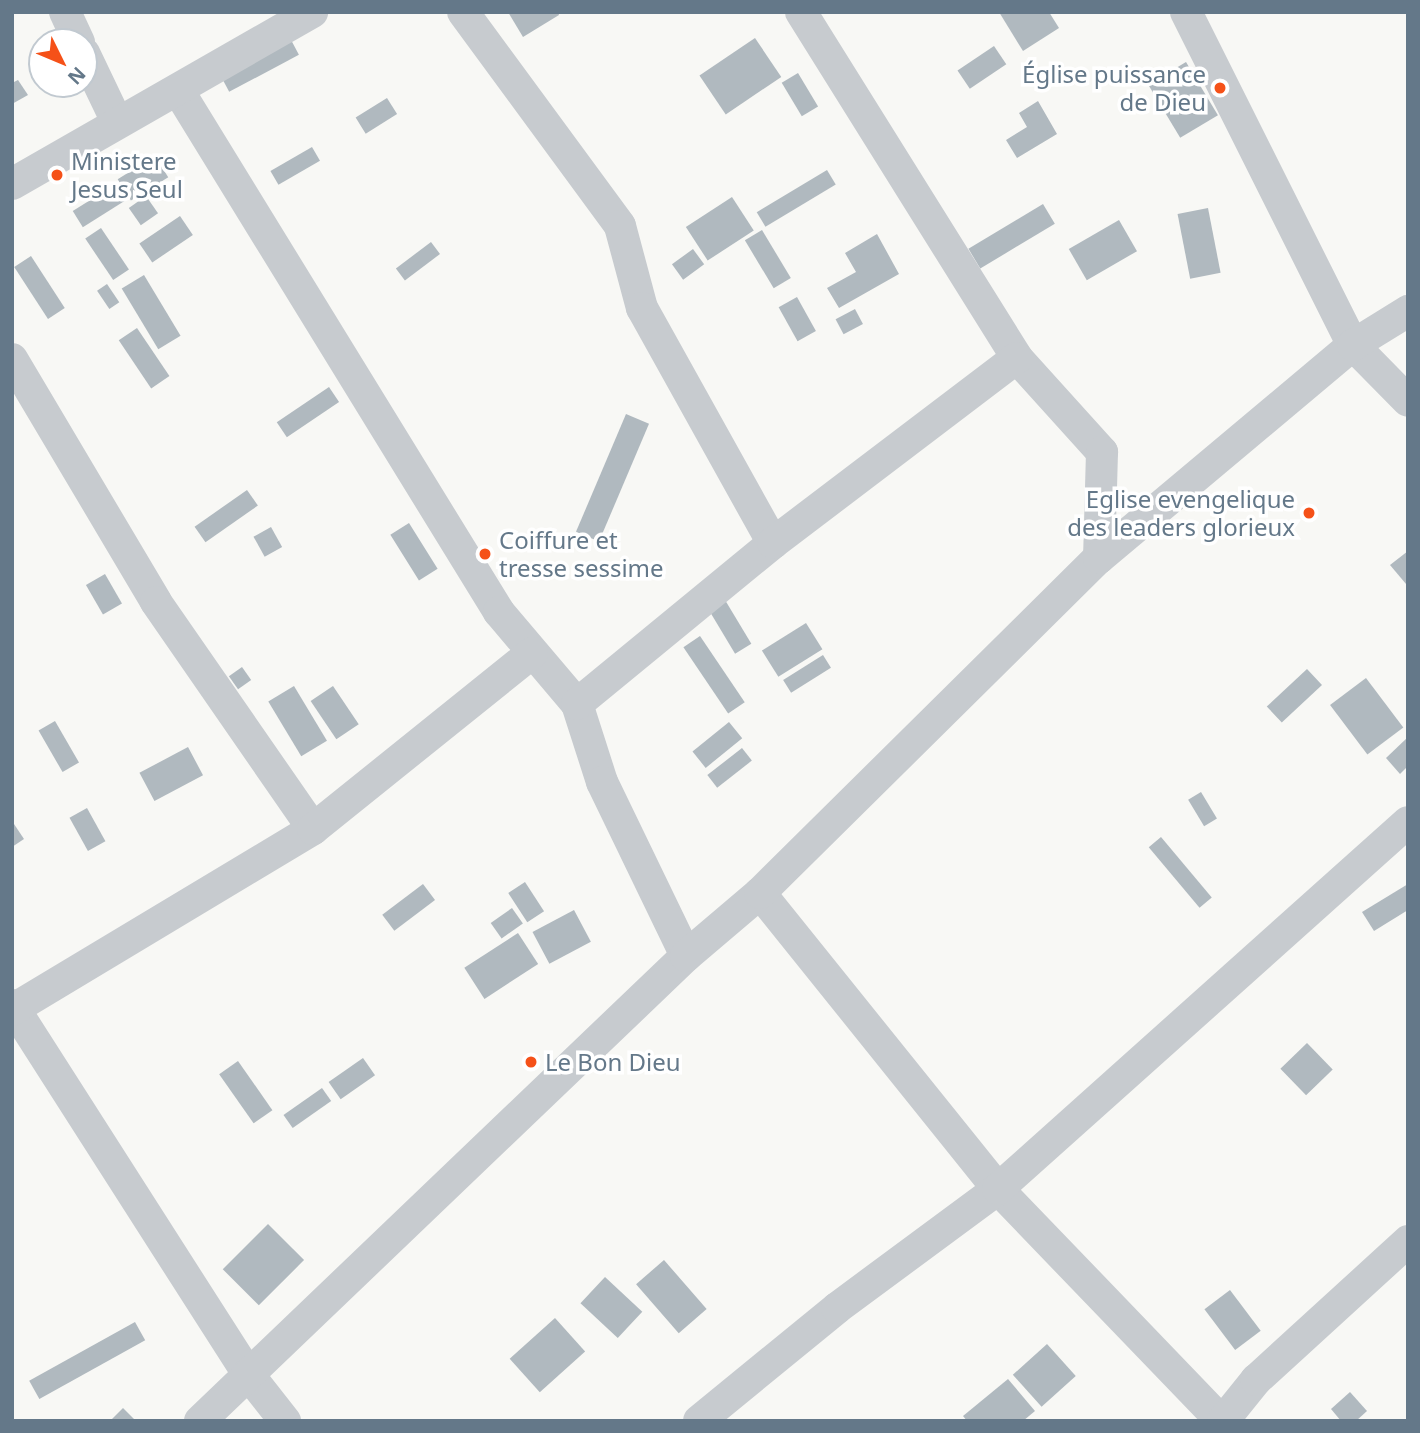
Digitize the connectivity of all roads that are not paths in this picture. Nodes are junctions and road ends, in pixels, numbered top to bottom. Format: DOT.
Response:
graph roads {
  1 [pos="65,12"];
  2 [pos="312,12"];
  3 [pos="463,12"];
  4 [pos="802,12"];
  5 [pos="1186,12"];
  6 [pos="72,28"];
  7 [pos="98,82"];
  8 [pos="178,90"];
  9 [pos="117,122"];
  10 [pos="12,184"];
  11 [pos="1408,311"];
  12 [pos="1353,345"];
  13 [pos="1017,358"];
  14 [pos="12,359"];
  15 [pos="1408,401"];
  16 [pos="773,543"];
  17 [pos="1098,558"];
  18 [pos="532,653"];
  19 [pos="578,704"];
  20 [pos="1408,822"];
  21 [pos="313,829"];
  22 [pos="760,893"];
  23 [pos="686,956"];
  24 [pos="13,1008"];
  25 [pos="998,1189"];
  26 [pos="1408,1241"];
  27 [pos="248,1374"];
  28 [pos="200,1421"];
  29 [pos="285,1421"];
  30 [pos="699,1421"];
  31 [pos="1222,1421"];
  1 -- 6 [label="street"];
  2 -- 8 [label="street"];
  3 -- 16 [label="street"];
  4 -- 13 [label="street"];
  5 -- 12 [label="street"];
  7 -- 9 [label="street"];
  8 -- 9 [label="street"];
  8 -- 18 [label="street"];
  9 -- 10 [label="street"];
  11 -- 12 [label="street"];
  12 -- 15 [label="street"];
  12 -- 17 [label="street"];
  13 -- 16 [label="street"];
  13 -- 17 [label="street"];
  14 -- 21 [label="street"];
  16 -- 19 [label="street"];
  17 -- 22 [label="street"];
  18 -- 19 [label="street"];
  18 -- 21 [label="street"];
  19 -- 23 [label="street"];
  20 -- 25 [label="street"];
  21 -- 24 [label="street"];
  22 -- 23 [label="street"];
  22 -- 25 [label="street"];
  23 -- 27 [label="street"];
  24 -- 27 [label="street"];
  25 -- 30 [label="street"];
  25 -- 31 [label="street"];
  26 -- 31 [label="street"];
  27 -- 28 [label="street"];
  27 -- 29 [label="street"];
}
